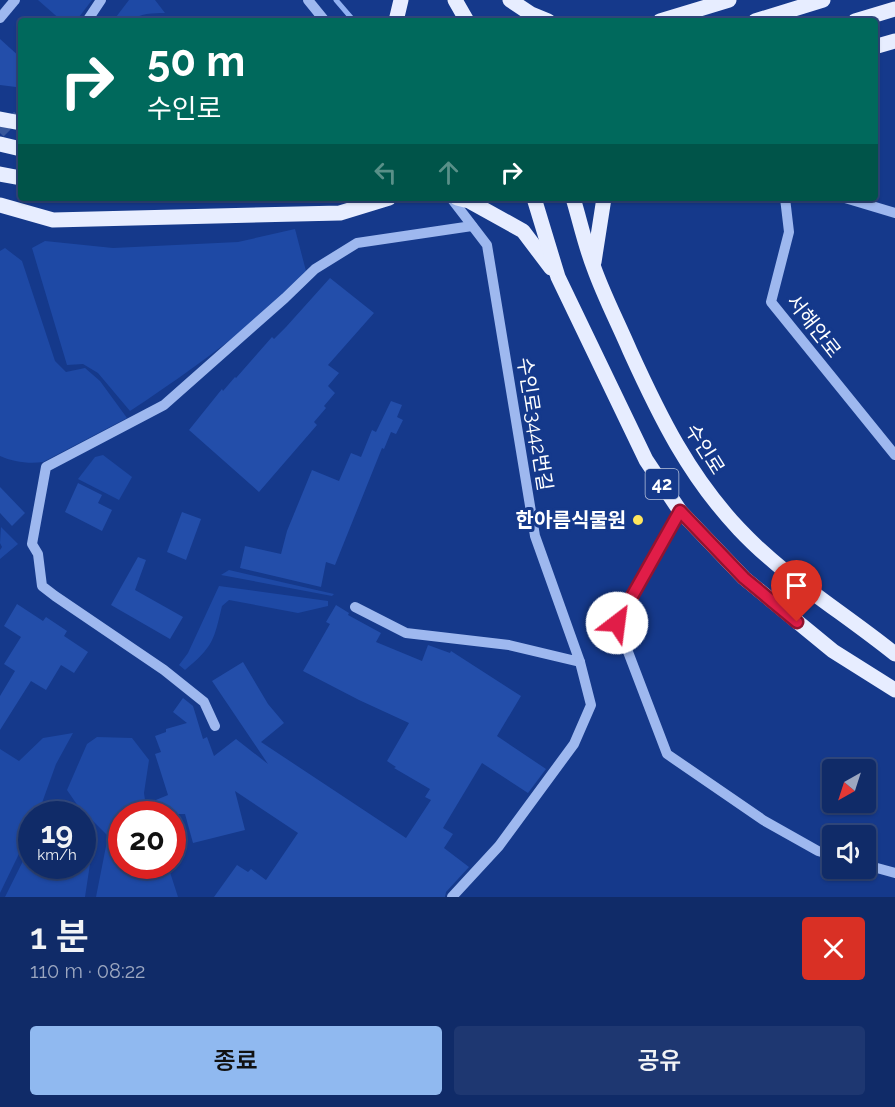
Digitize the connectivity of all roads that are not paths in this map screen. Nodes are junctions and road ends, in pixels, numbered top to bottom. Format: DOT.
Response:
graph roads {
  1 [pos="15,0"];
  2 [pos="101,0"];
  3 [pos="308,0"];
  4 [pos="400,0"];
  5 [pos="455,0"];
  6 [pos="510,0"];
  7 [pos="729,0"];
  8 [pos="823,0"];
  9 [pos="895,9"];
  10 [pos="0,18"];
  11 [pos="89,18"];
  12 [pos="323,18"];
  13 [pos="397,18"];
  14 [pos="465,18"];
  15 [pos="541,18"];
  16 [pos="670,18"];
  17 [pos="765,18"];
  18 [pos="865,18"];
  19 [pos="895,40"];
  20 [pos="878,46"];
  21 [pos="0,118"];
  22 [pos="18,122"];
  23 [pos="0,144"];
  24 [pos="18,148"];
  25 [pos="0,174"];
  26 [pos="18,177"];
  27 [pos="379,201"];
  28 [pos="453,201"];
  29 [pos="469,201"];
  30 [pos="535,201"];
  31 [pos="574,201"];
  32 [pos="604,201"];
  33 [pos="785,201"];
  34 [pos="855,201"];
  35 [pos="0,205"];
  36 [pos="895,213"];
  37 [pos="472,226"];
  38 [pos="594,268"];
  39 [pos="558,277"];
  40 [pos="895,455"];
  41 [pos="680,511"];
  42 [pos="355,607"];
  43 [pos="895,654"];
  44 [pos="580,662"];
  45 [pos="895,690"];
  46 [pos="215,726"];
  47 [pos="822,851"];
  48 [pos="876,868"];
  49 [pos="895,873"];
  50 [pos="452,897"];
  1 -- 10 [label="street"];
  2 -- 11 [label="street"];
  3 -- 12 [label="street"];
  4 -- 13 [label="main road"];
  5 -- 14 [label="main road"];
  6 -- 15 [label="main road"];
  7 -- 16 [label="main road"];
  8 -- 17 [label="main road"];
  9 -- 18 [label="main road"];
  19 -- 20 [label="main road"];
  21 -- 22 [label="main road"];
  23 -- 24 [label="main road"];
  25 -- 26 [label="main road"];
  27 -- 35 [label="main road"];
  28 -- 37 [label="street, 수인로3442번길"];
  29 -- 39 [label="main road"];
  30 -- 39 [label="main road, 42"];
  31 -- 38 [label="main road, 수인로 / 42"];
  32 -- 38 [label="main road"];
  33 -- 40 [label="street, 서해안로"];
  34 -- 36 [label="street"];
  37 -- 44 [label="street, 수인로3442번길"];
  37 -- 46 [label="street"];
  38 -- 43 [label="main road, 수인로 / 42"];
  39 -- 41 [label="main road, 42"];
  41 -- 45 [label="main road, 42"];
  41 -- 47 [label="street"];
  42 -- 44 [label="street"];
  44 -- 50 [label="street, 수인로3442번길"];
  48 -- 49 [label="street"];
}
